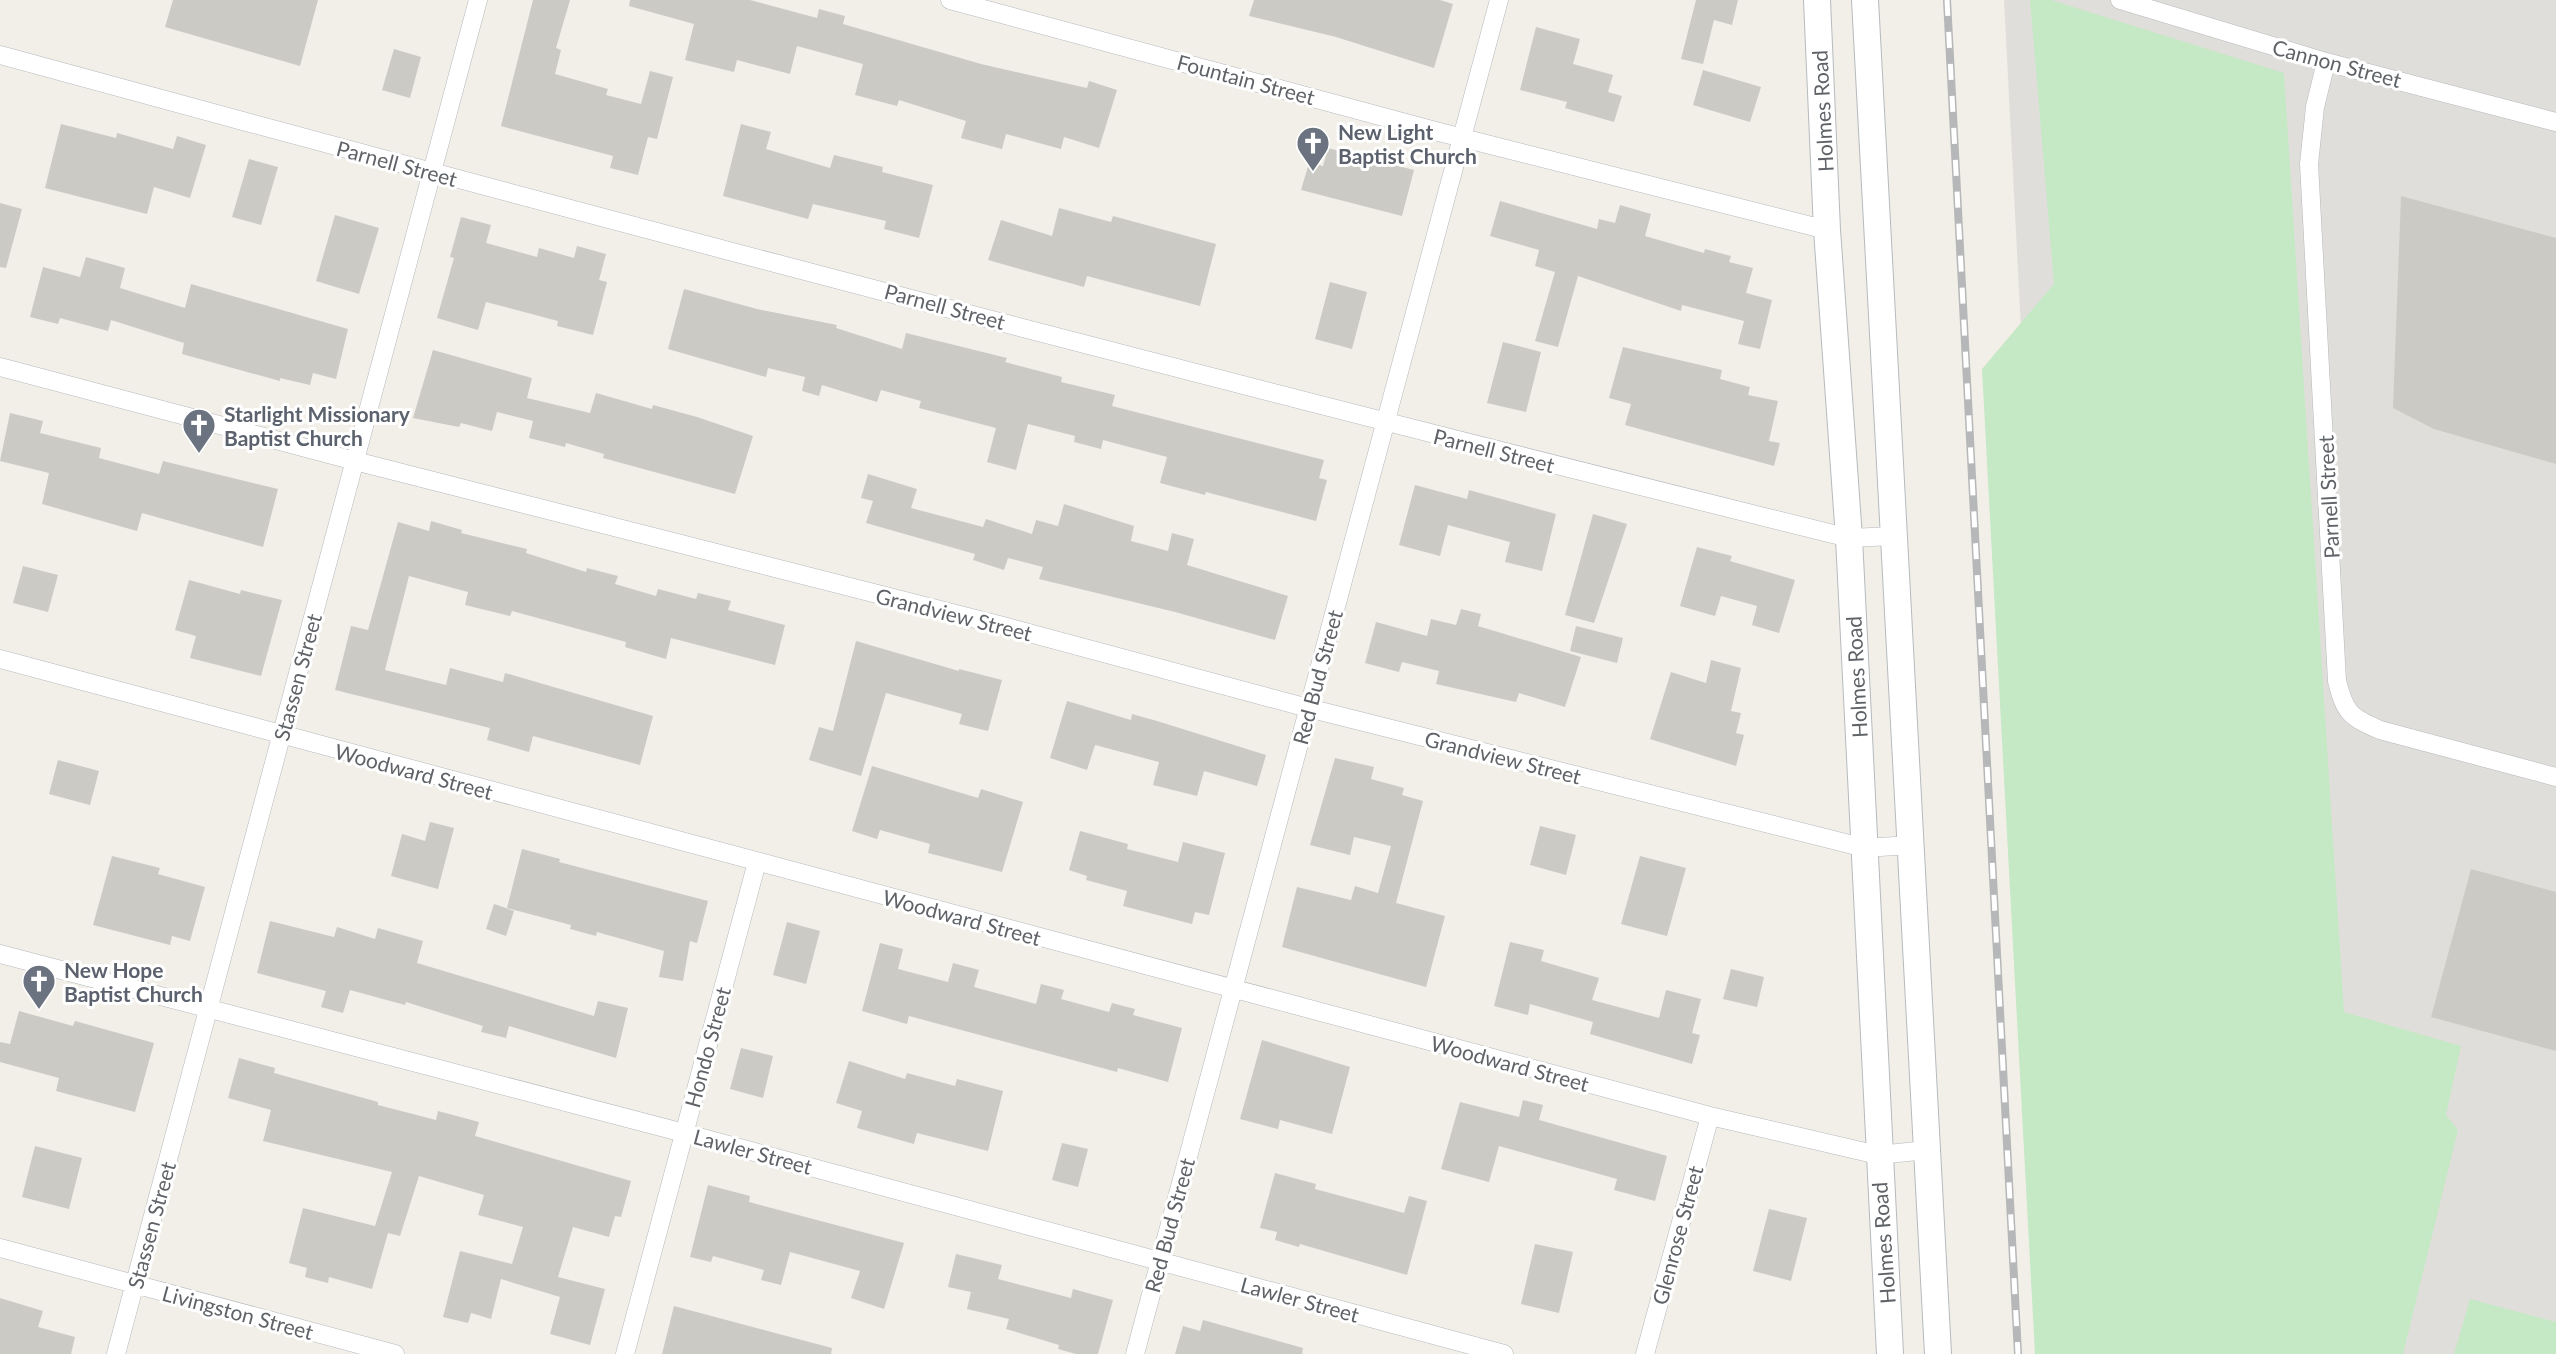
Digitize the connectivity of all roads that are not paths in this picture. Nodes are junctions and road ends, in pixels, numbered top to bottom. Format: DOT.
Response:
graph roads {
  1 [pos="478,0"];
  2 [pos="950,0"];
  3 [pos="1499,0"];
  4 [pos="1817,0"];
  5 [pos="1865,0"];
  6 [pos="2120,0"];
  7 [pos="0,55"];
  8 [pos="2326,62"];
  9 [pos="2556,122"];
  10 [pos="1462,135"];
  11 [pos="432,173"];
  12 [pos="1827,230"];
  13 [pos="0,367"];
  14 [pos="1385,423"];
  15 [pos="355,461"];
  16 [pos="1895,536"];
  17 [pos="1849,538"];
  18 [pos="0,659"];
  19 [pos="1308,708"];
  20 [pos="281,736"];
  21 [pos="2556,777"];
  22 [pos="1910,845"];
  23 [pos="1865,848"];
  24 [pos="757,862"];
  25 [pos="0,954"];
  26 [pos="1232,990"];
  27 [pos="208,1009"];
  28 [pos="1710,1116"];
  29 [pos="684,1133"];
  30 [pos="1927,1150"];
  31 [pos="1878,1155"];
  32 [pos="0,1248"];
  33 [pos="1160,1262"];
  34 [pos="135,1285"];
  35 [pos="116,1354"];
  36 [pos="395,1354"];
  37 [pos="625,1354"];
  38 [pos="1135,1354"];
  39 [pos="1504,1354"];
  40 [pos="1645,1354"];
  41 [pos="1890,1354"];
  42 [pos="1938,1354"];
  1 -- 11 [label="street, Stassen Street"];
  2 -- 10 [label="street, Fountain Street"];
  3 -- 10 [label="street, Red Bud Street"];
  4 -- 12 [label="main road, Holmes Road"];
  5 -- 16 [label="main road"];
  6 -- 8 [label="street, Cannon Street"];
  7 -- 11 [label="street, Parnell Street"];
  8 -- 9 [label="street, Cannon Street"];
  8 -- 21 [label="street, Parnell Street"];
  10 -- 12 [label="street, Fountain Street"];
  10 -- 14 [label="street, Red Bud Street"];
  11 -- 14 [label="street, Parnell Street"];
  11 -- 15 [label="street, Stassen Street"];
  12 -- 17 [label="main road, Holmes Road"];
  13 -- 15 [label="street, Grandview Street"];
  14 -- 17 [label="street, Parnell Street"];
  14 -- 19 [label="street, Red Bud Street"];
  15 -- 19 [label="street, Grandview Street"];
  15 -- 20 [label="street, Stassen Street"];
  16 -- 17 [label="street, Parnell Street"];
  16 -- 22 [label="main road"];
  17 -- 23 [label="main road, Holmes Road"];
  18 -- 20 [label="street, Woodward Street"];
  19 -- 23 [label="street, Grandview Street"];
  19 -- 26 [label="street, Red Bud Street"];
  20 -- 24 [label="street, Woodward Street"];
  20 -- 27 [label="street, Stassen Street"];
  22 -- 23 [label="street, Grandview Street"];
  22 -- 30 [label="main road"];
  23 -- 31 [label="main road, Holmes Road"];
  24 -- 26 [label="street, Woodward Street"];
  24 -- 29 [label="street, Hondo Street"];
  25 -- 27 [label="street, Lawler Street"];
  26 -- 28 [label="street, Woodward Street"];
  26 -- 33 [label="street, Red Bud Street"];
  27 -- 29 [label="street, Lawler Street"];
  27 -- 34 [label="street, Stassen Street"];
  28 -- 31 [label="street, Woodward Street"];
  28 -- 40 [label="street, Glenrose Street"];
  29 -- 33 [label="street, Lawler Street"];
  29 -- 37 [label="street, Hondo Street"];
  30 -- 31 [label="street, Woodward Street"];
  30 -- 42 [label="main road"];
  31 -- 41 [label="main road, Holmes Road"];
  32 -- 34 [label="street, Livingston Street"];
  33 -- 38 [label="street, Red Bud Street"];
  33 -- 39 [label="street, Lawler Street"];
  34 -- 35 [label="street, Stassen Street"];
  34 -- 36 [label="street, Livingston Street"];
}
